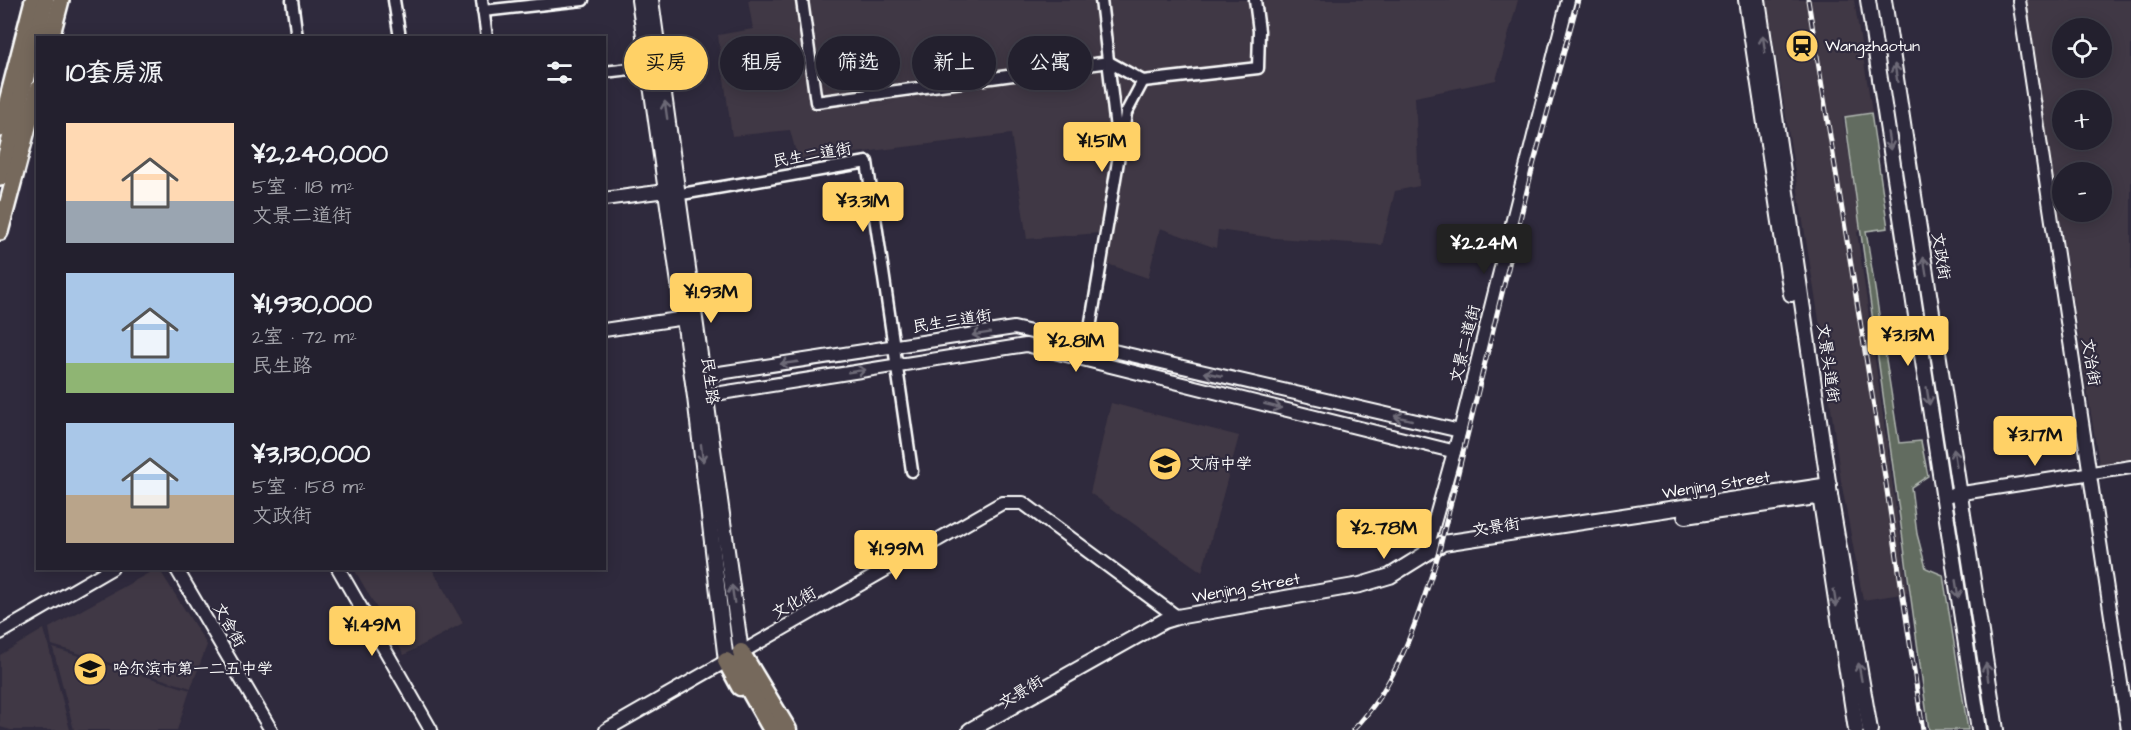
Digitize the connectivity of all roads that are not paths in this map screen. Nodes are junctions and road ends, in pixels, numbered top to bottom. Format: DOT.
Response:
graph roads {
  1 [pos="23,0"];
  2 [pos="33,0"];
  3 [pos="46,0"];
  4 [pos="61,0"];
  5 [pos="292,0"];
  6 [pos="394,0"];
  7 [pos="583,0"];
  8 [pos="639,0"];
  9 [pos="651,0"];
  10 [pos="802,0"];
  11 [pos="1101,0"];
  12 [pos="1255,0"];
  13 [pos="1568,0"];
  14 [pos="1746,0"];
  15 [pos="1758,0"];
  16 [pos="1868,0"];
  17 [pos="1884,0"];
  18 [pos="2019,0"];
  19 [pos="482,6"];
  20 [pos="39,36"];
  21 [pos="52,36"];
  22 [pos="297,36"];
  23 [pos="400,36"];
  24 [pos="487,36"];
  25 [pos="644,36"];
  26 [pos="36,55"];
  27 [pos="1109,62"];
  28 [pos="624,70"];
  29 [pos="606,72"];
  30 [pos="32,77"];
  31 [pos="1143,81"];
  32 [pos="652,90"];
  33 [pos="0,91"];
  34 [pos="36,97"];
  35 [pos="0,129"];
  36 [pos="1119,155"];
  37 [pos="0,178"];
  38 [pos="670,194"];
  39 [pos="606,199"];
  40 [pos="0,232"];
  41 [pos="685,318"];
  42 [pos="606,330"];
  43 [pos="1087,345"];
  44 [pos="895,347"];
  45 [pos="896,364"];
  46 [pos="698,376"];
  47 [pos="700,396"];
  48 [pos="1460,431"];
  49 [pos="1452,451"];
  50 [pos="2131,467"];
  51 [pos="912,471"];
  52 [pos="2091,474"];
  53 [pos="1824,491"];
  54 [pos="1961,493"];
  55 [pos="1943,496"];
  56 [pos="1425,555"];
  57 [pos="109,570"];
  58 [pos="177,570"];
  59 [pos="339,570"];
  60 [pos="1176,616"];
  61 [pos="0,633"];
  62 [pos="741,652"];
  63 [pos="726,661"];
  64 [pos="272,730"];
  65 [pos="431,730"];
  66 [pos="606,730"];
  67 [pos="764,730"];
  68 [pos="772,730"];
  69 [pos="788,730"];
  70 [pos="970,730"];
  71 [pos="989,730"];
  72 [pos="1856,730"];
  73 [pos="1870,730"];
  74 [pos="1979,730"];
  75 [pos="1995,730"];
  76 [pos="2128,730"];
  1 -- 33 [label="main road"];
  2 -- 35 [label="main road"];
  3 -- 20 [label="main road"];
  4 -- 21 [label="main road"];
  5 -- 22 [label="street"];
  6 -- 23 [label="street"];
  7 -- 19 [label="street"];
  8 -- 25 [label="main road, 民生路"];
  38 -- 9 [label="main road, 民生路, one-way"];
  10 -- 27 [label="street"];
  11 -- 27 [label="street"];
  12 -- 31 [label="street"];
  13 -- 48 [label="street, 文景二道街"];
  14 -- 53 [label="main road, 文景头道街"];
  53 -- 15 [label="main road, 文景头道街, one-way"];
  16 -- 55 [label="main road, 文政街, one-way"];
  54 -- 17 [label="main road, 文政街, one-way"];
  18 -- 52 [label="street, 文治街"];
  19 -- 24 [label="street"];
  26 -- 30 [label="main road"];
  27 -- 31 [label="street"];
  27 -- 36 [label="street"];
  28 -- 29 [label="street"];
  30 -- 37 [label="main road"];
  31 -- 36 [label="street"];
  32 -- 38 [label="main road, 民生路"];
  34 -- 40 [label="main road"];
  36 -- 43 [label="street"];
  38 -- 39 [label="street, 民生二道街"];
  38 -- 41 [label="main road, 民生路"];
  38 -- 44 [label="street, 民生二道街"];
  38 -- 46 [label="main road, 民生路"];
  41 -- 42 [label="street"];
  41 -- 46 [label="main road, 民生路"];
  43 -- 44 [label="street, 民生三道街, one-way"];
  48 -- 43 [label="street, 民生三道街, one-way"];
  44 -- 45 [label="street, 民生二道街"];
  44 -- 46 [label="street, 民生三道街, one-way"];
  47 -- 45 [label="street, one-way"];
  45 -- 49 [label="street, one-way"];
  45 -- 51 [label="street, 民生二道街"];
  46 -- 47 [label="main road, 民生路"];
  62 -- 47 [label="main road, 民生路, one-way"];
  47 -- 63 [label="main road, 民生路, one-way"];
  48 -- 49 [label="street, 文景二道街"];
  49 -- 56 [label="street, 文景二道街"];
  50 -- 52 [label="street"];
  52 -- 54 [label="street"];
  52 -- 76 [label="street, 文治街"];
  53 -- 56 [label="main road, Wenjing Street"];
  53 -- 71 [label="main road, 文景街"];
  53 -- 72 [label="main road, 文景头道街, one-way"];
  73 -- 53 [label="main road, 文景头道街, one-way"];
  54 -- 55 [label="street"];
  75 -- 54 [label="main road, 文政街, one-way"];
  55 -- 74 [label="main road, 文政街, one-way"];
  56 -- 60 [label="main road, Wenjing Street"];
  57 -- 61 [label="street"];
  58 -- 64 [label="street, 文舍街"];
  59 -- 65 [label="street"];
  60 -- 62 [label="street, 文化街"];
  60 -- 70 [label="main road, Wenjing Street"];
  62 -- 63 [label="street, 文化街"];
  62 -- 68 [label="highway"];
  62 -- 69 [label="highway"];
  63 -- 66 [label="street, 文化街"];
  63 -- 67 [label="highway"];
}
